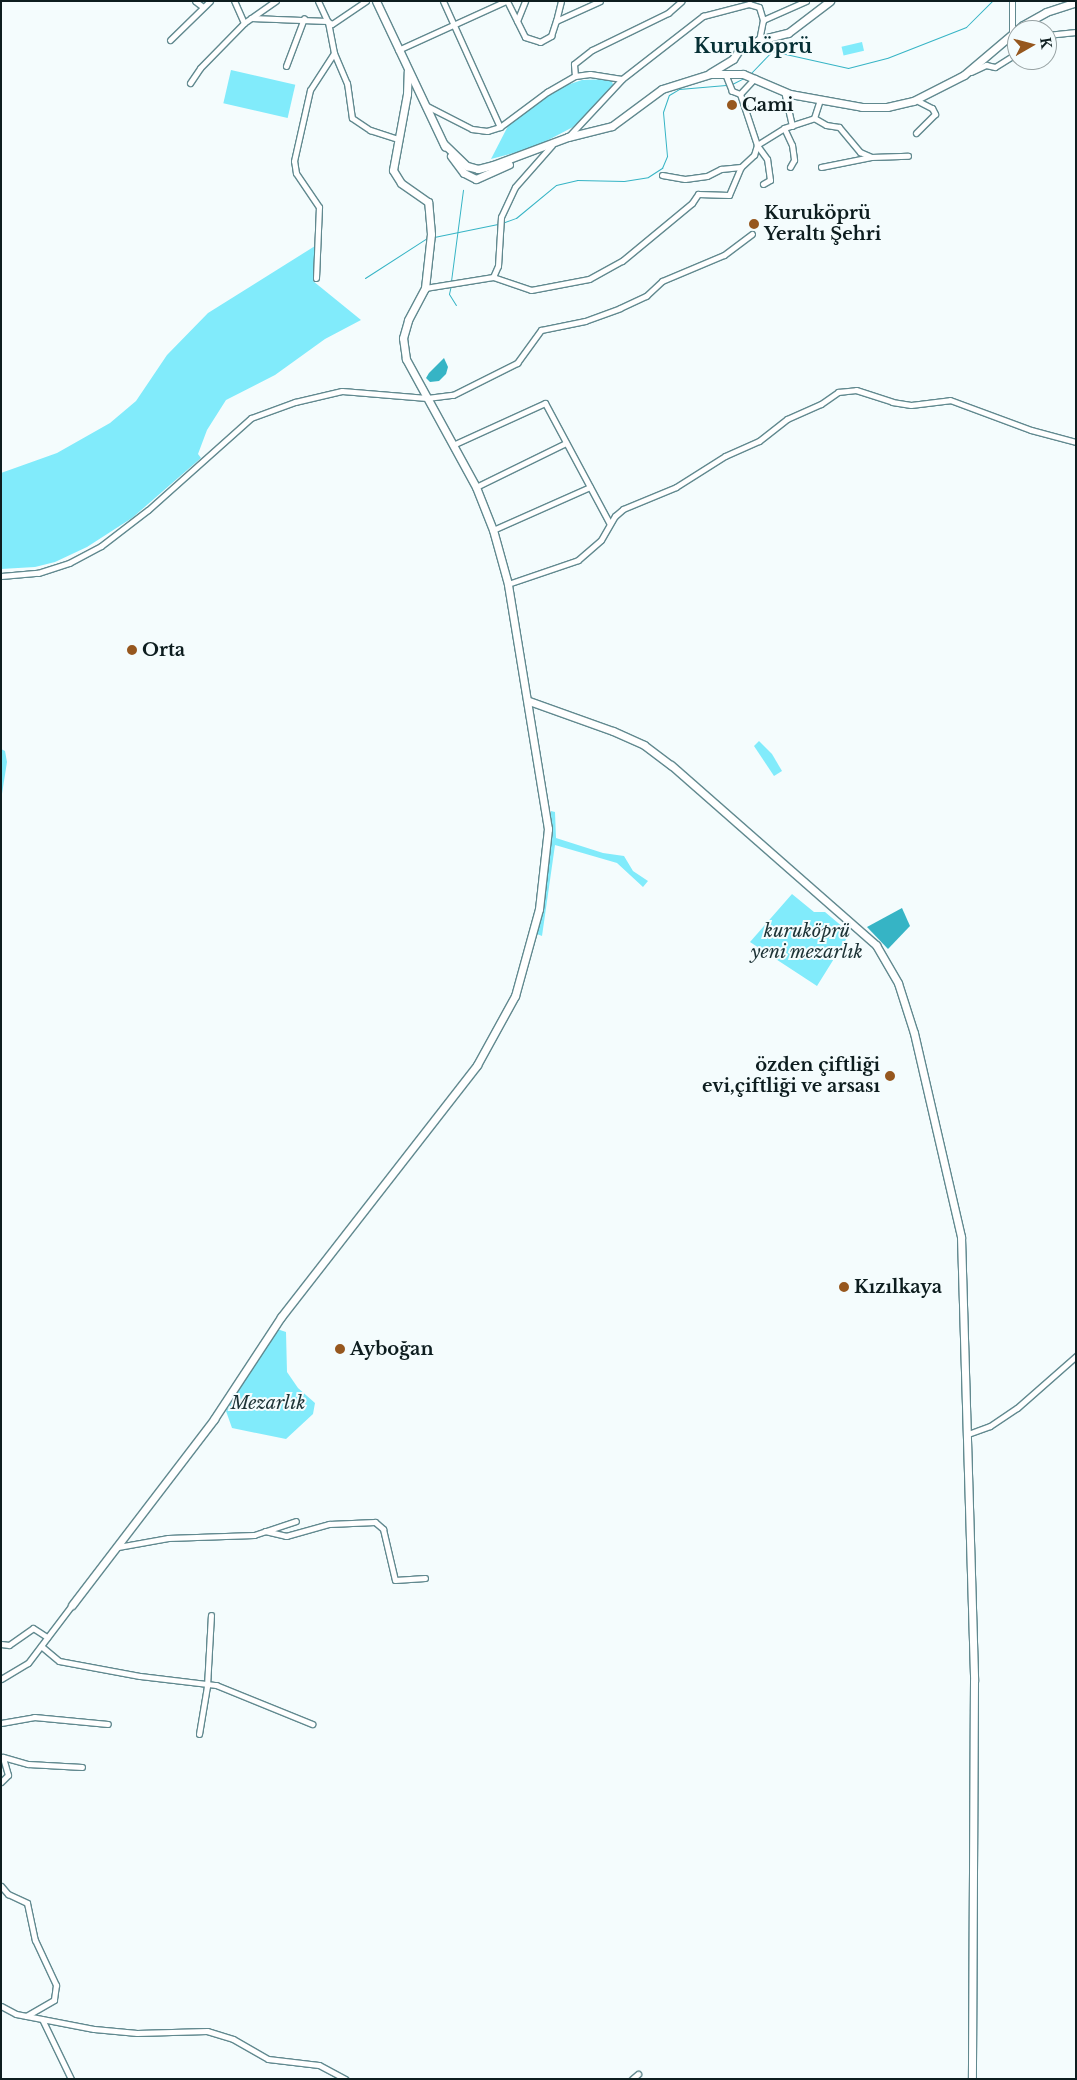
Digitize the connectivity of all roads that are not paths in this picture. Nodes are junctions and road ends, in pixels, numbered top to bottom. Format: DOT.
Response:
graph roads {
  1 [pos="195,1"];
  2 [pos="210,1"];
  3 [pos="234,1"];
  4 [pos="276,1"];
  5 [pos="318,1"];
  6 [pos="366,1"];
  7 [pos="376,1"];
  8 [pos="443,1"];
  9 [pos="506,1"];
  10 [pos="526,1"];
  11 [pos="561,1"];
  12 [pos="600,1"];
  13 [pos="682,1"];
  14 [pos="806,1"];
  15 [pos="830,1"];
  16 [pos="1012,1"];
  17 [pos="749,2"];
  18 [pos="1076,2"];
  19 [pos="203,7"];
  20 [pos="251,18"];
  21 [pos="304,18"];
  22 [pos="763,20"];
  23 [pos="1012,20"];
  24 [pos="1033,20"];
  25 [pos="517,21"];
  26 [pos="556,21"];
  27 [pos="328,22"];
  28 [pos="244,23"];
  29 [pos="454,26"];
  30 [pos="1076,32"];
  31 [pos="1057,34"];
  32 [pos="1007,37"];
  33 [pos="170,40"];
  34 [pos="759,40"];
  35 [pos="398,50"];
  36 [pos="334,53"];
  37 [pos="1007,59"];
  38 [pos="286,66"];
  39 [pos="408,71"];
  40 [pos="710,74"];
  41 [pos="964,75"];
  42 [pos="575,76"];
  43 [pos="727,77"];
  44 [pos="755,78"];
  45 [pos="622,79"];
  46 [pos="190,83"];
  47 [pos="784,91"];
  48 [pos="740,94"];
  49 [pos="820,99"];
  50 [pos="916,100"];
  51 [pos="423,104"];
  52 [pos="814,118"];
  53 [pos="792,126"];
  54 [pos="500,127"];
  55 [pos="784,128"];
  56 [pos="916,133"];
  57 [pos="568,137"];
  58 [pos="398,139"];
  59 [pos="552,145"];
  60 [pos="756,146"];
  61 [pos="908,156"];
  62 [pos="871,157"];
  63 [pos="741,167"];
  64 [pos="790,167"];
  65 [pos="821,168"];
  66 [pos="662,175"];
  67 [pos="764,184"];
  68 [pos="752,234"];
  69 [pos="493,277"];
  70 [pos="316,278"];
  71 [pos="425,288"];
  72 [pos="427,398"];
  73 [pos="1076,442"];
  74 [pos="566,443"];
  75 [pos="455,444"];
  76 [pos="476,487"];
  77 [pos="590,487"];
  78 [pos="610,524"];
  79 [pos="493,530"];
  80 [pos="1,576"];
  81 [pos="508,584"];
  82 [pos="529,701"];
  83 [pos="1076,1356"];
  84 [pos="968,1434"];
  85 [pos="296,1521"];
  86 [pos="265,1531"];
  87 [pos="118,1547"];
  88 [pos="425,1578"];
  89 [pos="72,1606"];
  90 [pos="211,1614"];
  91 [pos="48,1637"];
  92 [pos="1,1644"];
  93 [pos="40,1646"];
  94 [pos="1,1679"];
  95 [pos="207,1686"];
  96 [pos="1,1723"];
  97 [pos="108,1724"];
  98 [pos="312,1724"];
  99 [pos="199,1734"];
  100 [pos="82,1767"];
  101 [pos="1,1782"];
  102 [pos="1,1886"];
  103 [pos="1,2006"];
  104 [pos="25,2016"];
  105 [pos="42,2019"];
  106 [pos="638,2074"];
  107 [pos="71,2079"];
  108 [pos="345,2079"];
  109 [pos="632,2079"];
  110 [pos="972,2079"];
  1 -- 19 [label="street"];
  2 -- 19 [label="street"];
  3 -- 28 [label="street"];
  4 -- 20 [label="street"];
  5 -- 27 [label="street"];
  6 -- 27 [label="street"];
  7 -- 35 [label="street"];
  8 -- 29 [label="street"];
  9 -- 25 [label="street"];
  9 -- 29 [label="street"];
  10 -- 25 [label="street"];
  11 -- 26 [label="street"];
  12 -- 26 [label="street"];
  13 -- 42 [label="street"];
  14 -- 22 [label="street"];
  15 -- 34 [label="street"];
  16 -- 23 [label="street"];
  17 -- 22 [label="street"];
  17 -- 45 [label="street"];
  18 -- 24 [label="street"];
  19 -- 33 [label="street"];
  20 -- 21 [label="street"];
  20 -- 28 [label="street"];
  21 -- 27 [label="street"];
  21 -- 38 [label="street"];
  22 -- 34 [label="street"];
  25 -- 26 [label="street"];
  27 -- 36 [label="street"];
  28 -- 46 [label="street"];
  29 -- 35 [label="street"];
  29 -- 54 [label="street"];
  30 -- 31 [label="street"];
  32 -- 41 [label="street"];
  34 -- 40 [label="street"];
  35 -- 39 [label="street"];
  36 -- 58 [label="street"];
  36 -- 70 [label="street"];
  37 -- 41 [label="street"];
  39 -- 51 [label="street"];
  39 -- 58 [label="street"];
  40 -- 43 [label="street"];
  40 -- 57 [label="street"];
  41 -- 50 [label="street"];
  42 -- 45 [label="street"];
  42 -- 54 [label="street"];
  43 -- 44 [label="street"];
  43 -- 48 [label="street"];
  44 -- 47 [label="street"];
  44 -- 48 [label="street"];
  45 -- 57 [label="street"];
  47 -- 49 [label="street"];
  47 -- 53 [label="street"];
  48 -- 60 [label="street"];
  49 -- 50 [label="street"];
  49 -- 52 [label="street"];
  50 -- 56 [label="street"];
  51 -- 54 [label="street"];
  51 -- 59 [label="street"];
  52 -- 53 [label="street"];
  52 -- 62 [label="street"];
  53 -- 55 [label="street"];
  55 -- 60 [label="street"];
  55 -- 64 [label="street"];
  57 -- 59 [label="street"];
  58 -- 71 [label="street"];
  59 -- 69 [label="street"];
  60 -- 63 [label="street"];
  60 -- 67 [label="street"];
  61 -- 62 [label="street"];
  62 -- 65 [label="street"];
  63 -- 66 [label="street"];
  63 -- 69 [label="street"];
  68 -- 72 [label="street"];
  69 -- 71 [label="street"];
  71 -- 72 [label="street"];
  72 -- 75 [label="street"];
  72 -- 80 [label="street"];
  73 -- 78 [label="street"];
  74 -- 75 [label="street"];
  74 -- 76 [label="street"];
  74 -- 77 [label="street"];
  75 -- 76 [label="street"];
  76 -- 79 [label="street"];
  77 -- 78 [label="street"];
  77 -- 79 [label="street"];
  78 -- 81 [label="street"];
  79 -- 81 [label="street"];
  81 -- 82 [label="street"];
  82 -- 84 [label="street"];
  82 -- 87 [label="street"];
  83 -- 84 [label="street"];
  84 -- 110 [label="street"];
  85 -- 86 [label="street"];
  86 -- 87 [label="street"];
  86 -- 88 [label="street"];
  87 -- 89 [label="street"];
  89 -- 91 [label="street"];
  90 -- 95 [label="street"];
  91 -- 92 [label="street"];
  91 -- 93 [label="street"];
  93 -- 94 [label="street"];
  93 -- 95 [label="street"];
  95 -- 98 [label="street"];
  95 -- 99 [label="street"];
  96 -- 97 [label="street"];
  100 -- 101 [label="street"];
  102 -- 104 [label="street"];
  103 -- 104 [label="street"];
  104 -- 105 [label="street"];
  105 -- 107 [label="street"];
  105 -- 108 [label="street"];
  106 -- 109 [label="street"];
}
